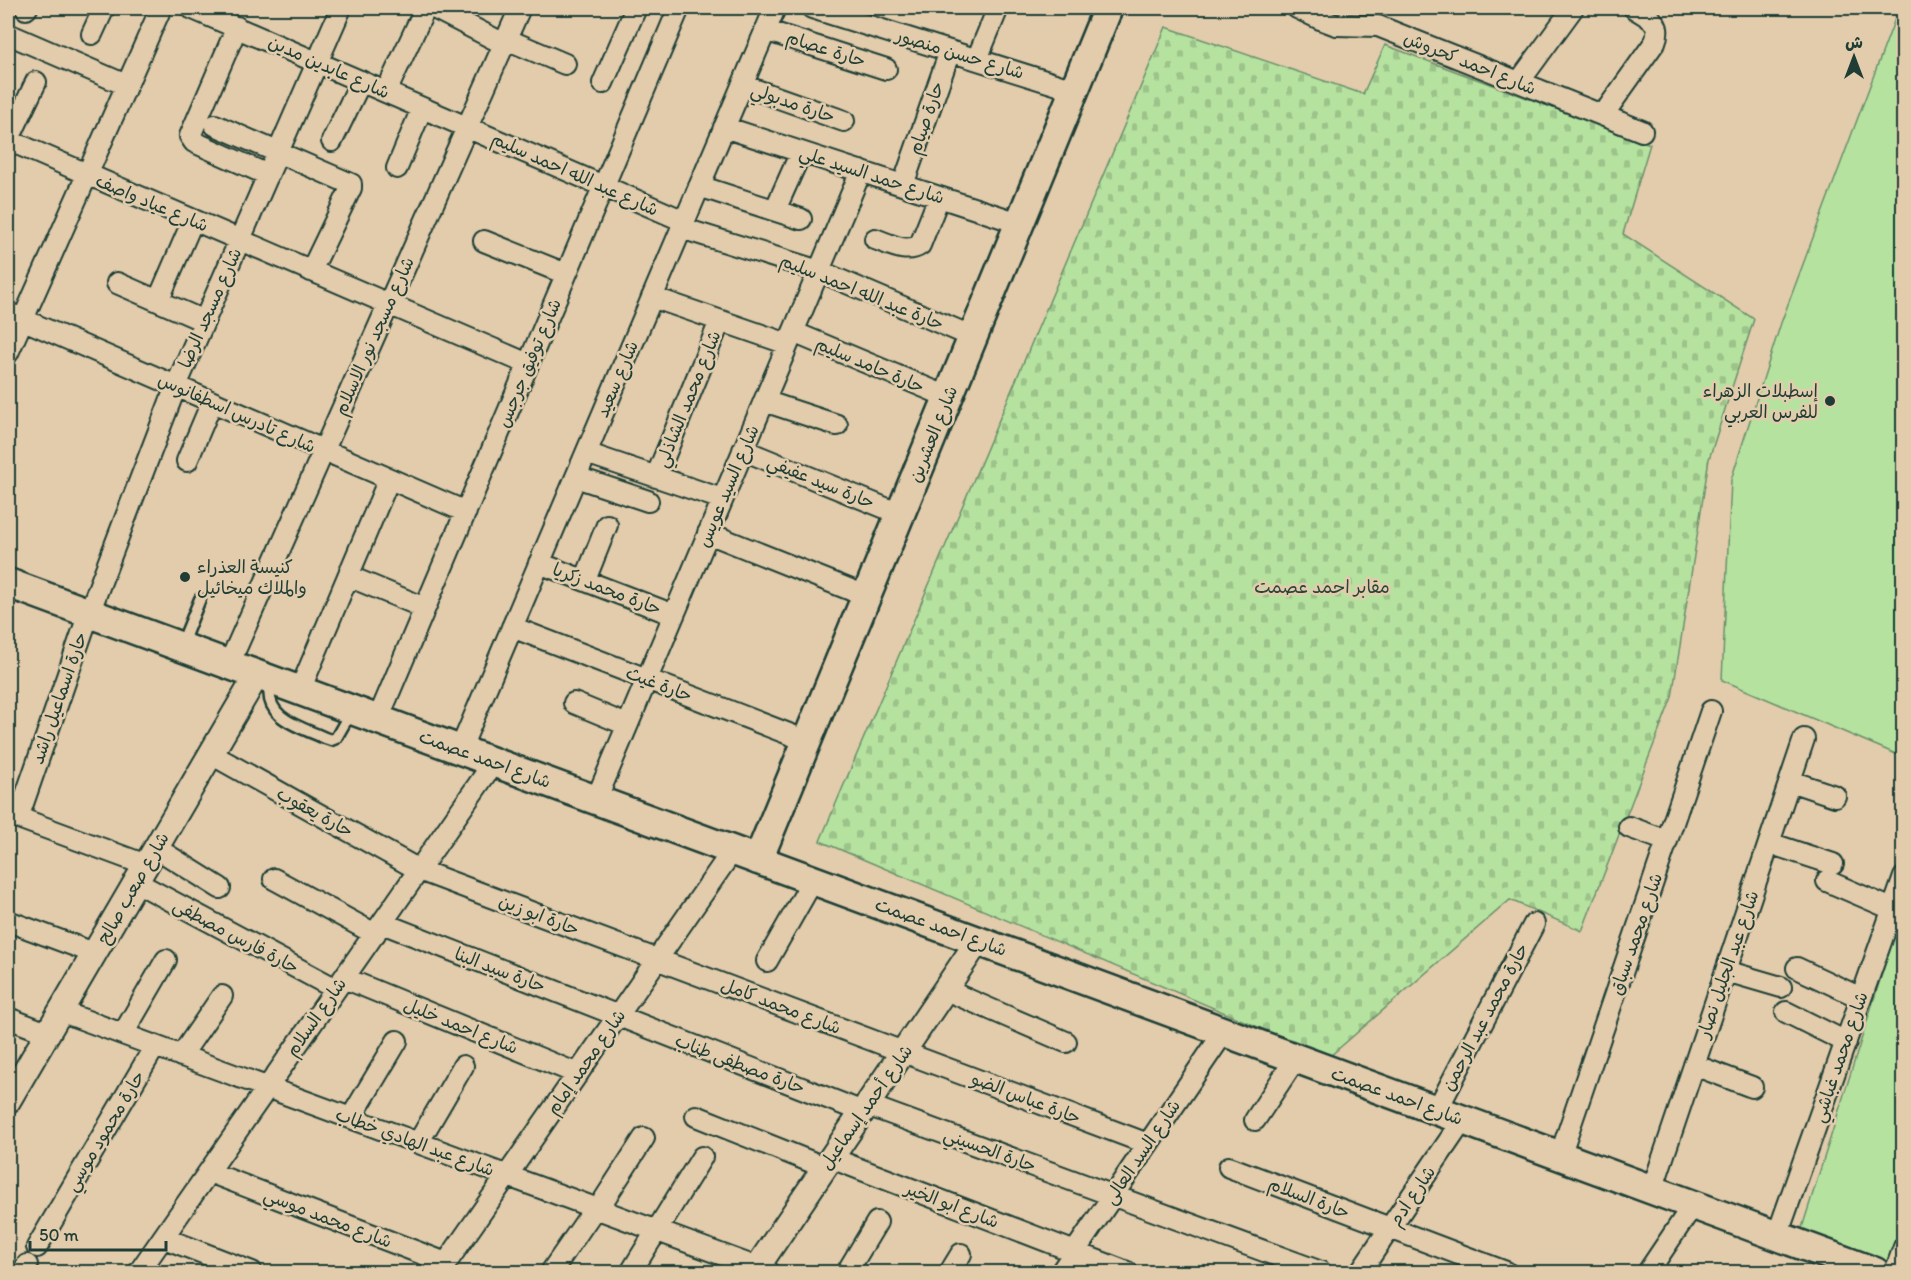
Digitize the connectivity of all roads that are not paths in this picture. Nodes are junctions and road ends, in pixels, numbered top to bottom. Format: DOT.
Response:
graph roads {
  1 [pos="104,8"];
  2 [pos="161,8"];
  3 [pos="191,8"];
  4 [pos="428,8"];
  5 [pos="434,8"];
  6 [pos="518,8"];
  7 [pos="636,8"];
  8 [pos="680,8"];
  9 [pos="775,8"];
  10 [pos="812,8"];
  11 [pos="998,8"];
  12 [pos="1108,8"];
  13 [pos="1297,8"];
  14 [pos="1352,8"];
  15 [pos="1573,8"];
  16 [pos="1634,8"];
  17 [pos="334,10"];
  18 [pos="839,12"];
  19 [pos="1344,26"];
  20 [pos="237,27"];
  21 [pos="765,30"];
  22 [pos="8,34"];
  23 [pos="92,34"];
  24 [pos="505,41"];
  25 [pos="950,51"];
  26 [pos="977,59"];
  27 [pos="317,62"];
  28 [pos="565,64"];
  29 [pos="886,69"];
  30 [pos="361,81"];
  31 [pos="36,82"];
  32 [pos="1519,82"];
  33 [pos="603,83"];
  34 [pos="126,85"];
  35 [pos="742,85"];
  36 [pos="1074,90"];
  37 [pos="386,92"];
  38 [pos="422,108"];
  39 [pos="1603,116"];
  40 [pos="844,121"];
  41 [pos="215,125"];
  42 [pos="467,127"];
  43 [pos="724,127"];
  44 [pos="1642,131"];
  45 [pos="8,140"];
  46 [pos="332,141"];
  47 [pos="278,152"];
  48 [pos="801,152"];
  49 [pos="397,168"];
  50 [pos="861,171"];
  51 [pos="87,175"];
  52 [pos="268,175"];
  53 [pos="903,185"];
  54 [pos="604,186"];
  55 [pos="699,186"];
  56 [pos="939,197"];
  57 [pos="775,210"];
  58 [pos="801,219"];
  59 [pos="194,220"];
  60 [pos="1019,223"];
  61 [pos="683,225"];
  62 [pos="875,239"];
  63 [pos="239,240"];
  64 [pos="484,241"];
  65 [pos="311,271"];
  66 [pos="819,271"];
  67 [pos="566,274"];
  68 [pos="117,283"];
  69 [pos="652,297"];
  70 [pos="158,301"];
  71 [pos="388,304"];
  72 [pos="15,316"];
  73 [pos="204,321"];
  74 [pos="720,321"];
  75 [pos="973,337"];
  76 [pos="790,338"];
  77 [pos="8,353"];
  78 [pos="528,364"];
  79 [pos="176,386"];
  80 [pos="948,398"];
  81 [pos="764,401"];
  82 [pos="212,402"];
  83 [pos="837,425"];
  84 [pos="324,450"];
  85 [pos="743,450"];
  86 [pos="586,453"];
  87 [pos="187,461"];
  88 [pos="576,477"];
  89 [pos="656,477"];
  90 [pos="389,479"];
  91 [pos="722,499"];
  92 [pos="648,501"];
  93 [pos="466,512"];
  94 [pos="900,514"];
  95 [pos="607,525"];
  96 [pos="708,532"];
  97 [pos="539,562"];
  98 [pos="348,576"];
  99 [pos="585,580"];
  100 [pos="8,583"];
  101 [pos="866,596"];
  102 [pos="200,599"];
  103 [pos="425,608"];
  104 [pos="89,613"];
  105 [pos="674,615"];
  106 [pos="512,627"];
  107 [pos="181,646"];
  108 [pos="229,664"];
  109 [pos="264,677"];
  110 [pos="647,679"];
  111 [pos="300,690"];
  112 [pos="574,703"];
  113 [pos="1711,711"];
  114 [pos="365,715"];
  115 [pos="627,725"];
  116 [pos="1804,739"];
  117 [pos="807,741"];
  118 [pos="460,750"];
  119 [pos="211,754"];
  120 [pos="494,762"];
  121 [pos="1790,781"];
  122 [pos="1835,796"];
  123 [pos="596,800"];
  124 [pos="13,816"];
  125 [pos="1629,827"];
  126 [pos="1667,841"];
  127 [pos="1769,843"];
  128 [pos="745,855"];
  129 [pos="146,865"];
  130 [pos="419,870"];
  131 [pos="1904,877"];
  132 [pos="274,879"];
  133 [pos="813,880"];
  134 [pos="220,888"];
  135 [pos="1892,909"];
  136 [pos="8,921"];
  137 [pos="1534,924"];
  138 [pos="379,928"];
  139 [pos="978,941"];
  140 [pos="94,953"];
  141 [pos="166,960"];
  142 [pos="658,960"];
  143 [pos="767,960"];
  144 [pos="1797,968"];
  145 [pos="1726,970"];
  146 [pos="340,984"];
  147 [pos="1781,987"];
  148 [pos="946,990"];
  149 [pos="222,996"];
  150 [pos="1861,998"];
  151 [pos="60,1011"];
  152 [pos="1786,1012"];
  153 [pos="618,1016"];
  154 [pos="8,1018"];
  155 [pos="1224,1032"];
  156 [pos="47,1033"];
  157 [pos="123,1034"];
  158 [pos="397,1041"];
  159 [pos="1066,1042"];
  160 [pos="1846,1042"];
  161 [pos="155,1046"];
  162 [pos="904,1052"];
  163 [pos="181,1056"];
  164 [pos="1296,1058"];
  165 [pos="1694,1065"];
  166 [pos="463,1066"];
  167 [pos="578,1074"];
  168 [pos="267,1088"];
  169 [pos="1752,1088"];
  170 [pos="8,1101"];
  171 [pos="865,1108"];
  172 [pos="1450,1115"];
  173 [pos="696,1116"];
  174 [pos="351,1118"];
  175 [pos="1255,1120"];
  176 [pos="645,1138"];
  177 [pos="418,1143"];
  178 [pos="1148,1144"];
  179 [pos="1560,1156"];
  180 [pos="702,1157"];
  181 [pos="827,1163"];
  182 [pos="1229,1167"];
  183 [pos="209,1172"];
  184 [pos="507,1176"];
  185 [pos="1652,1190"];
  186 [pos="1112,1195"];
  187 [pos="1693,1205"];
  188 [pos="596,1209"];
  189 [pos="877,1222"];
  190 [pos="1390,1228"];
  191 [pos="657,1231"];
  192 [pos="1777,1236"];
  193 [pos="164,1238"];
  194 [pos="37,1247"];
  195 [pos="1904,1247"];
  196 [pos="1074,1252"];
  197 [pos="961,1254"];
  198 [pos="1841,1267"];
  199 [pos="443,1268"];
  200 [pos="760,1271"];
  201 [pos="139,1272"];
  202 [pos="252,1272"];
  203 [pos="550,1272"];
  204 [pos="631,1272"];
  205 [pos="848,1272"];
  206 [pos="950,1272"];
  207 [pos="1061,1272"];
  208 [pos="1127,1272"];
  209 [pos="1321,1272"];
  210 [pos="1360,1272"];
  211 [pos="1506,1272"];
  212 [pos="1648,1272"];
  213 [pos="1875,1272"];
  214 [pos="1895,1272"];
  1 -- 23 [label="street"];
  2 -- 34 [label="street"];
  3 -- 20 [label="street, شارع عابدين مدين"];
  4 -- 37 [label="street"];
  5 -- 24 [label="street"];
  6 -- 24 [label="street, شارع مسجد نور الاسلام"];
  7 -- 33 [label="street"];
  8 -- 54 [label="street, شارع توفيق جرجس"];
  9 -- 21 [label="street, شارع سعيد"];
  10 -- 18 [label="street, شارع حسن منصور"];
  11 -- 26 [label="street"];
  12 -- 36 [label="main road, شارع العشرين"];
  13 -- 19 [label="street, شارع احمد كحروش"];
  14 -- 19 [label="street"];
  15 -- 32 [label="street"];
  16 -- 39 [label="street"];
  17 -- 27 [label="street, شارع مسجد الرضا"];
  18 -- 25 [label="street, شارع حسن منصور"];
  19 -- 32 [label="street, شارع احمد كحروش"];
  20 -- 27 [label="street, شارع عابدين مدين"];
  20 -- 52 [label="street"];
  21 -- 29 [label="street, حارة عصام"];
  21 -- 35 [label="street, شارع سعيد"];
  22 -- 34 [label="street"];
  24 -- 28 [label="street"];
  24 -- 42 [label="street, شارع مسجد نور الاسلام"];
  25 -- 26 [label="street, شارع حسن منصور"];
  25 -- 53 [label="street, حارة صيام"];
  26 -- 36 [label="street, شارع حسن منصور"];
  27 -- 30 [label="street, شارع عابدين مدين"];
  27 -- 47 [label="street, شارع مسجد الرضا"];
  30 -- 37 [label="street, شارع عابدين مدين"];
  30 -- 46 [label="street"];
  31 -- 45 [label="street"];
  32 -- 39 [label="street, شارع احمد كحروش"];
  34 -- 51 [label="street"];
  35 -- 40 [label="street, حارة مدبولي"];
  35 -- 43 [label="street, شارع سعيد"];
  36 -- 60 [label="main road, شارع العشرين"];
  37 -- 38 [label="street, شارع عابدين مدين"];
  38 -- 42 [label="street, شارع عابدين مدين"];
  38 -- 49 [label="street"];
  39 -- 44 [label="street, شارع احمد كحروش"];
  41 -- 47 [label="street"];
  42 -- 54 [label="street, شارع عبد الله احمد سليم"];
  42 -- 71 [label="street, شارع مسجد نور الاسلام"];
  43 -- 48 [label="street, شارع حمد السيد علي"];
  43 -- 55 [label="street, شارع سعيد"];
  45 -- 51 [label="street, شارع عياد واصف"];
  47 -- 52 [label="street, شارع مسجد الرضا"];
  47 -- 65 [label="street"];
  48 -- 50 [label="street, شارع حمد السيد علي"];
  48 -- 57 [label="street"];
  50 -- 53 [label="street, شارع حمد السيد علي"];
  50 -- 66 [label="street, شارع السيد عويس"];
  51 -- 59 [label="street, شارع عياد واصف"];
  51 -- 72 [label="street"];
  52 -- 63 [label="street, شارع مسجد الرضا"];
  53 -- 56 [label="street, شارع حمد السيد علي"];
  54 -- 61 [label="street, شارع عبد الله احمد سليم"];
  54 -- 67 [label="street, شارع توفيق جرجس"];
  55 -- 57 [label="street"];
  55 -- 61 [label="street, شارع سعيد"];
  56 -- 60 [label="street, شارع حمد السيد علي"];
  56 -- 62 [label="street"];
  57 -- 58 [label="street"];
  59 -- 63 [label="street, شارع عياد واصف"];
  59 -- 70 [label="street"];
  60 -- 75 [label="main road, شارع العشرين"];
  61 -- 66 [label="street, حارة عبد الله احمد سليم"];
  61 -- 69 [label="street, شارع سعيد"];
  63 -- 65 [label="street, شارع عياد واصف"];
  63 -- 73 [label="street, شارع مسجد الرضا"];
  64 -- 67 [label="street"];
  65 -- 71 [label="street, شارع عياد واصف"];
  66 -- 75 [label="street, حارة عبد الله احمد سليم"];
  66 -- 76 [label="street, شارع السيد عويس"];
  67 -- 78 [label="street, شارع توفيق جرجس"];
  68 -- 70 [label="street"];
  69 -- 74 [label="street, حارة حامد سليم"];
  69 -- 86 [label="street, شارع سعيد"];
  70 -- 73 [label="street"];
  71 -- 78 [label="street, شارع عياد واصف"];
  71 -- 84 [label="street, شارع مسجد نور الاسلام"];
  72 -- 77 [label="street"];
  72 -- 79 [label="street, شارع تادرس اسطفانوس"];
  73 -- 79 [label="street, شارع مسجد الرضا"];
  74 -- 76 [label="street, حارة حامد سليم"];
  74 -- 89 [label="street, شارع محمد الشاذلي"];
  75 -- 80 [label="main road, شارع العشرين"];
  76 -- 80 [label="street, حارة حامد سليم"];
  76 -- 81 [label="street, شارع السيد عويس"];
  78 -- 93 [label="street, شارع توفيق جرجس"];
  79 -- 82 [label="street, شارع تادرس اسطفانوس"];
  79 -- 104 [label="street, شارع مسجد الرضا"];
  80 -- 94 [label="main road, شارع العشرين"];
  81 -- 83 [label="street"];
  81 -- 85 [label="street, شارع السيد عويس"];
  82 -- 84 [label="street, شارع تادرس اسطفانوس"];
  82 -- 87 [label="street"];
  84 -- 90 [label="street, شارع تادرس اسطفانوس"];
  84 -- 108 [label="street, شارع مسجد نور الاسلام"];
  85 -- 91 [label="street, شارع السيد عويس"];
  85 -- 94 [label="street, حارة سيد عفيفي"];
  86 -- 88 [label="street, شارع سعيد"];
  86 -- 89 [label="street"];
  88 -- 92 [label="street"];
  88 -- 97 [label="street, شارع سعيد"];
  89 -- 91 [label="street"];
  90 -- 93 [label="street, شارع تادرس اسطفانوس"];
  90 -- 98 [label="street"];
  91 -- 96 [label="street, شارع السيد عويس"];
  93 -- 103 [label="street, شارع توفيق جرجس"];
  94 -- 101 [label="main road, شارع العشرين"];
  95 -- 99 [label="street"];
  96 -- 101 [label="street"];
  96 -- 105 [label="street, شارع السيد عويس"];
  97 -- 99 [label="street, حارة محمد زكريا"];
  97 -- 106 [label="street, شارع سعيد"];
  98 -- 103 [label="street"];
  98 -- 111 [label="street"];
  99 -- 105 [label="street, حارة محمد زكريا"];
  100 -- 104 [label="main road, شارع احمد عصمت"];
  101 -- 117 [label="main road, شارع العشرين"];
  102 -- 107 [label="lane"];
  103 -- 114 [label="street, شارع توفيق جرجس"];
  104 -- 107 [label="main road, شارع احمد عصمت"];
  104 -- 124 [label="street, حارة اسماعيل راشد"];
  105 -- 110 [label="street, شارع السيد عويس"];
  106 -- 110 [label="street, حارة غيث"];
  106 -- 118 [label="street, شارع سعيد"];
  107 -- 108 [label="main road, شارع احمد عصمت"];
  108 -- 109 [label="main road, شارع احمد عصمت"];
  109 -- 111 [label="main road, شارع احمد عصمت"];
  109 -- 114 [label="lane"];
  109 -- 119 [label="street, شارع صعب صالح"];
  110 -- 115 [label="street, شارع السيد عويس"];
  110 -- 117 [label="street, حارة غيث"];
  111 -- 114 [label="main road, شارع احمد عصمت"];
  112 -- 115 [label="street"];
  113 -- 126 [label="street, شارع محمد سباق"];
  114 -- 118 [label="main road, شارع احمد عصمت"];
  115 -- 123 [label="street, شارع السيد عويس"];
  116 -- 121 [label="street, شارع عبد الجليل نصار"];
  117 -- 128 [label="main road, شارع العشرين"];
  118 -- 120 [label="main road, شارع احمد عصمت"];
  119 -- 129 [label="street, شارع صعب صالح"];
  119 -- 130 [label="street, حارة يعقوب"];
  120 -- 123 [label="main road, شارع احمد عصمت"];
  120 -- 130 [label="street, شارع السلام"];
  121 -- 122 [label="street"];
  121 -- 127 [label="street, شارع عبد الجليل نصار"];
  123 -- 128 [label="main road, شارع احمد عصمت"];
  124 -- 129 [label="street"];
  125 -- 126 [label="street"];
  126 -- 179 [label="street, شارع محمد سباق"];
  127 -- 135 [label="street"];
  127 -- 145 [label="street, شارع عبد الجليل نصار"];
  128 -- 133 [label="main road, شارع احمد عصمت"];
  128 -- 142 [label="street, شارع محمد إمام"];
  129 -- 134 [label="street"];
  129 -- 140 [label="street, شارع صعب صالح"];
  129 -- 146 [label="street, حارة فارس مصطفى"];
  130 -- 138 [label="street, شارع السلام"];
  130 -- 142 [label="street, حارة ابو زين"];
  131 -- 135 [label="street, شارع محمد غباشي"];
  132 -- 138 [label="street, حارة سيد البنا"];
  133 -- 139 [label="main road, شارع احمد عصمت"];
  133 -- 143 [label="street"];
  135 -- 150 [label="street, شارع محمد غباشي"];
  136 -- 140 [label="street"];
  137 -- 172 [label="street, حارة محمد عبد الرحمن"];
  138 -- 146 [label="street, شارع السلام"];
  138 -- 153 [label="street, حارة سيد البنا"];
  139 -- 148 [label="street, شارع أحمد إسماعيل"];
  139 -- 155 [label="main road, شارع احمد عصمت"];
  140 -- 151 [label="street, شارع صعب صالح"];
  141 -- 157 [label="street"];
  142 -- 153 [label="street, شارع محمد إمام"];
  142 -- 162 [label="street, شارع محمد كامل"];
  144 -- 150 [label="street"];
  145 -- 147 [label="street"];
  145 -- 165 [label="street, شارع عبد الجليل نصار"];
  146 -- 167 [label="street, شارع احمد خليل"];
  146 -- 168 [label="street, شارع السلام"];
  148 -- 159 [label="street"];
  148 -- 162 [label="street, شارع أحمد إسماعيل"];
  149 -- 163 [label="street"];
  150 -- 160 [label="street, شارع محمد غباشي"];
  151 -- 156 [label="street, شارع صعب صالح"];
  151 -- 157 [label="street, شارع عبد الهادي خطاب"];
  152 -- 160 [label="street"];
  153 -- 167 [label="street, شارع محمد إمام"];
  153 -- 171 [label="street, حارة مصطفى طناب"];
  154 -- 156 [label="street"];
  155 -- 164 [label="main road, شارع احمد عصمت"];
  155 -- 178 [label="street, شارع السد العالى"];
  156 -- 170 [label="street, شارع صعب صالح"];
  157 -- 161 [label="street, شارع عبد الهادي خطاب"];
  158 -- 174 [label="street"];
  160 -- 192 [label="street, شارع محمد غباشي"];
  161 -- 163 [label="street, شارع عبد الهادي خطاب"];
  161 -- 194 [label="street, حارة محمود موسي"];
  162 -- 171 [label="street, شارع أحمد إسماعيل"];
  162 -- 178 [label="street, حارة عباس الضو"];
  163 -- 168 [label="street, شارع عبد الهادي خطاب"];
  164 -- 172 [label="main road, شارع احمد عصمت"];
  164 -- 175 [label="street"];
  165 -- 169 [label="street"];
  165 -- 185 [label="street, شارع عبد الجليل نصار"];
  166 -- 177 [label="street"];
  167 -- 184 [label="street, شارع محمد إمام"];
  168 -- 174 [label="street, شارع عبد الهادي خطاب"];
  168 -- 183 [label="street, شارع السلام"];
  171 -- 181 [label="street, شارع أحمد إسماعيل"];
  171 -- 186 [label="street, حارة الحسيني"];
  172 -- 179 [label="main road, شارع احمد عصمت"];
  172 -- 190 [label="street, شارع ادم"];
  173 -- 181 [label="street, شارع ابو الخير"];
  174 -- 177 [label="street, شارع عبد الهادي خطاب"];
  176 -- 188 [label="street"];
  177 -- 184 [label="street, شارع عبد الهادي خطاب"];
  178 -- 186 [label="street, شارع السد العالى"];
  179 -- 185 [label="main road, شارع احمد عصمت"];
  180 -- 191 [label="street"];
  181 -- 196 [label="street, شارع ابو الخير"];
  181 -- 200 [label="street, شارع أحمد إسماعيل"];
  182 -- 190 [label="street, حارة السلام"];
  183 -- 193 [label="street, شارع السلام"];
  183 -- 199 [label="street, شارع محمد موسي"];
  184 -- 188 [label="street, شارع عبد الهادي خطاب"];
  184 -- 199 [label="street, شارع محمد إمام"];
  185 -- 187 [label="main road, شارع احمد عصمت"];
  186 -- 196 [label="street, شارع السد العالى"];
  186 -- 209 [label="street, حارة الحسيني"];
  187 -- 192 [label="main road, شارع احمد عصمت"];
  187 -- 212 [label="street"];
  188 -- 191 [label="street, شارع عبد الهادي خطاب"];
  188 -- 203 [label="street"];
  189 -- 205 [label="street"];
  190 -- 210 [label="street, شارع ادم"];
  190 -- 211 [label="street, حارة السلام"];
  191 -- 200 [label="street, شارع عبد الهادي خطاب"];
  191 -- 204 [label="street"];
  192 -- 198 [label="main road, شارع احمد عصمت"];
  193 -- 201 [label="street, شارع السلام"];
  193 -- 202 [label="street"];
  195 -- 214 [label="street"];
  196 -- 207 [label="street, شارع السد العالى"];
  196 -- 208 [label="street, شارع ابو الخير"];
  197 -- 206 [label="street"];
  198 -- 213 [label="main road, شارع احمد عصمت"];
}
